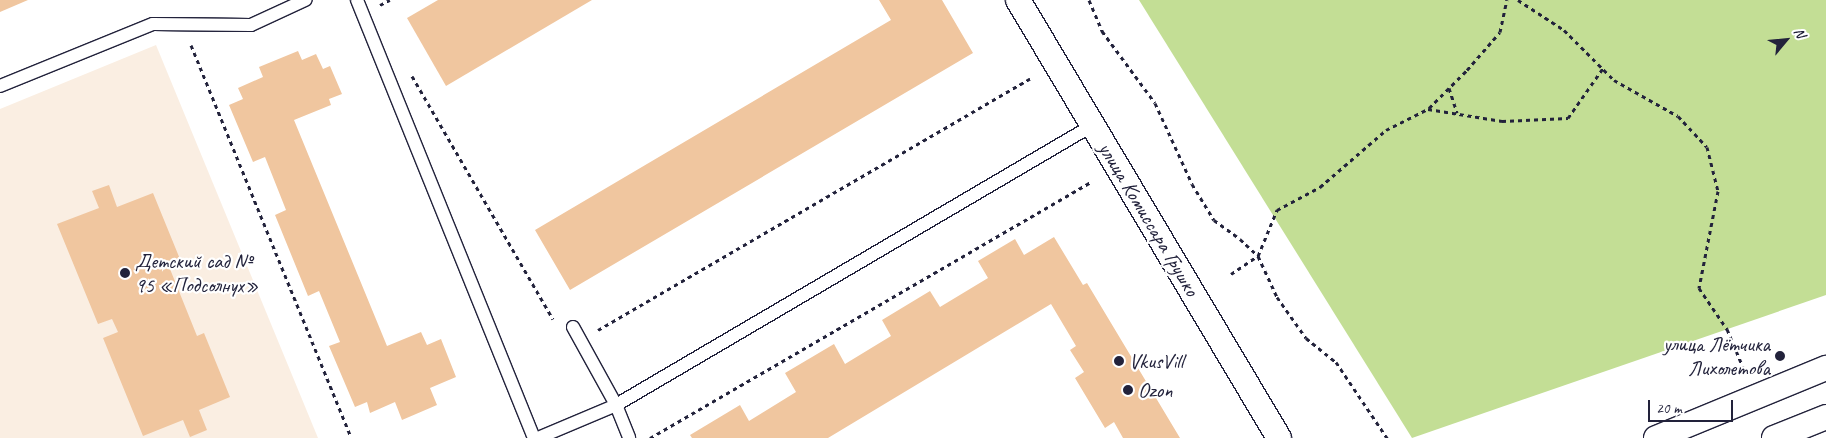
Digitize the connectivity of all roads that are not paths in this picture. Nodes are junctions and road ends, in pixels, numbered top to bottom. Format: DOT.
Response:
graph roads {
  1 [pos="304,0"];
  2 [pos="357,0"];
  3 [pos="1018,0"];
  4 [pos="0,86"];
  5 [pos="1093,125"];
  6 [pos="573,327"];
  7 [pos="1826,368"];
  8 [pos="616,405"];
  9 [pos="1826,417"];
  10 [pos="534,438"];
  11 [pos="538,438"];
  12 [pos="629,438"];
  13 [pos="1279,438"];
  14 [pos="1656,438"];
  15 [pos="1774,438"];
  1 -- 4 [label="lane"];
  2 -- 10 [label="lane"];
  3 -- 5 [label="street, улица Комиссара Грушко"];
  5 -- 8 [label="lane"];
  5 -- 13 [label="street, улица Комиссара Грушко"];
  6 -- 8 [label="lane"];
  7 -- 14 [label="street"];
  8 -- 11 [label="lane"];
  8 -- 12 [label="lane"];
  9 -- 15 [label="street"];
}
